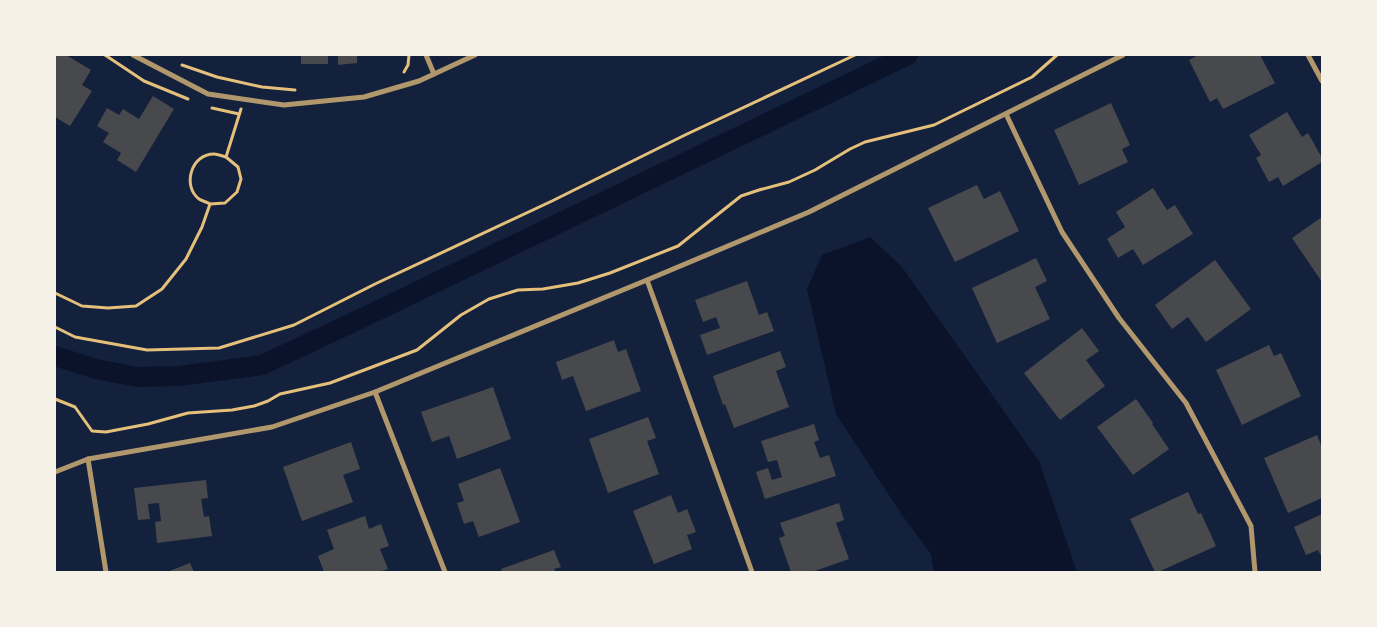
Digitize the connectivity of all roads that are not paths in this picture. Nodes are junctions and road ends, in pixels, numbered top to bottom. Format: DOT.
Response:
graph roads {
  1 [pos="133,55"];
  2 [pos="426,55"];
  3 [pos="475,55"];
  4 [pos="1123,55"];
  5 [pos="1308,55"];
  6 [pos="434,74"];
  7 [pos="1322,81"];
  8 [pos="1006,114"];
  9 [pos="647,280"];
  10 [pos="375,392"];
  11 [pos="88,459"];
  12 [pos="55,472"];
  13 [pos="106,572"];
  14 [pos="445,572"];
  15 [pos="752,572"];
  16 [pos="1254,572"];
  1 -- 6 [label="street"];
  2 -- 6 [label="street"];
  3 -- 6 [label="street"];
  4 -- 8 [label="street"];
  5 -- 7 [label="street"];
  8 -- 9 [label="street"];
  8 -- 16 [label="street"];
  9 -- 10 [label="street"];
  9 -- 15 [label="street"];
  10 -- 11 [label="street"];
  10 -- 14 [label="street"];
  11 -- 12 [label="street"];
  11 -- 13 [label="street"];
}
